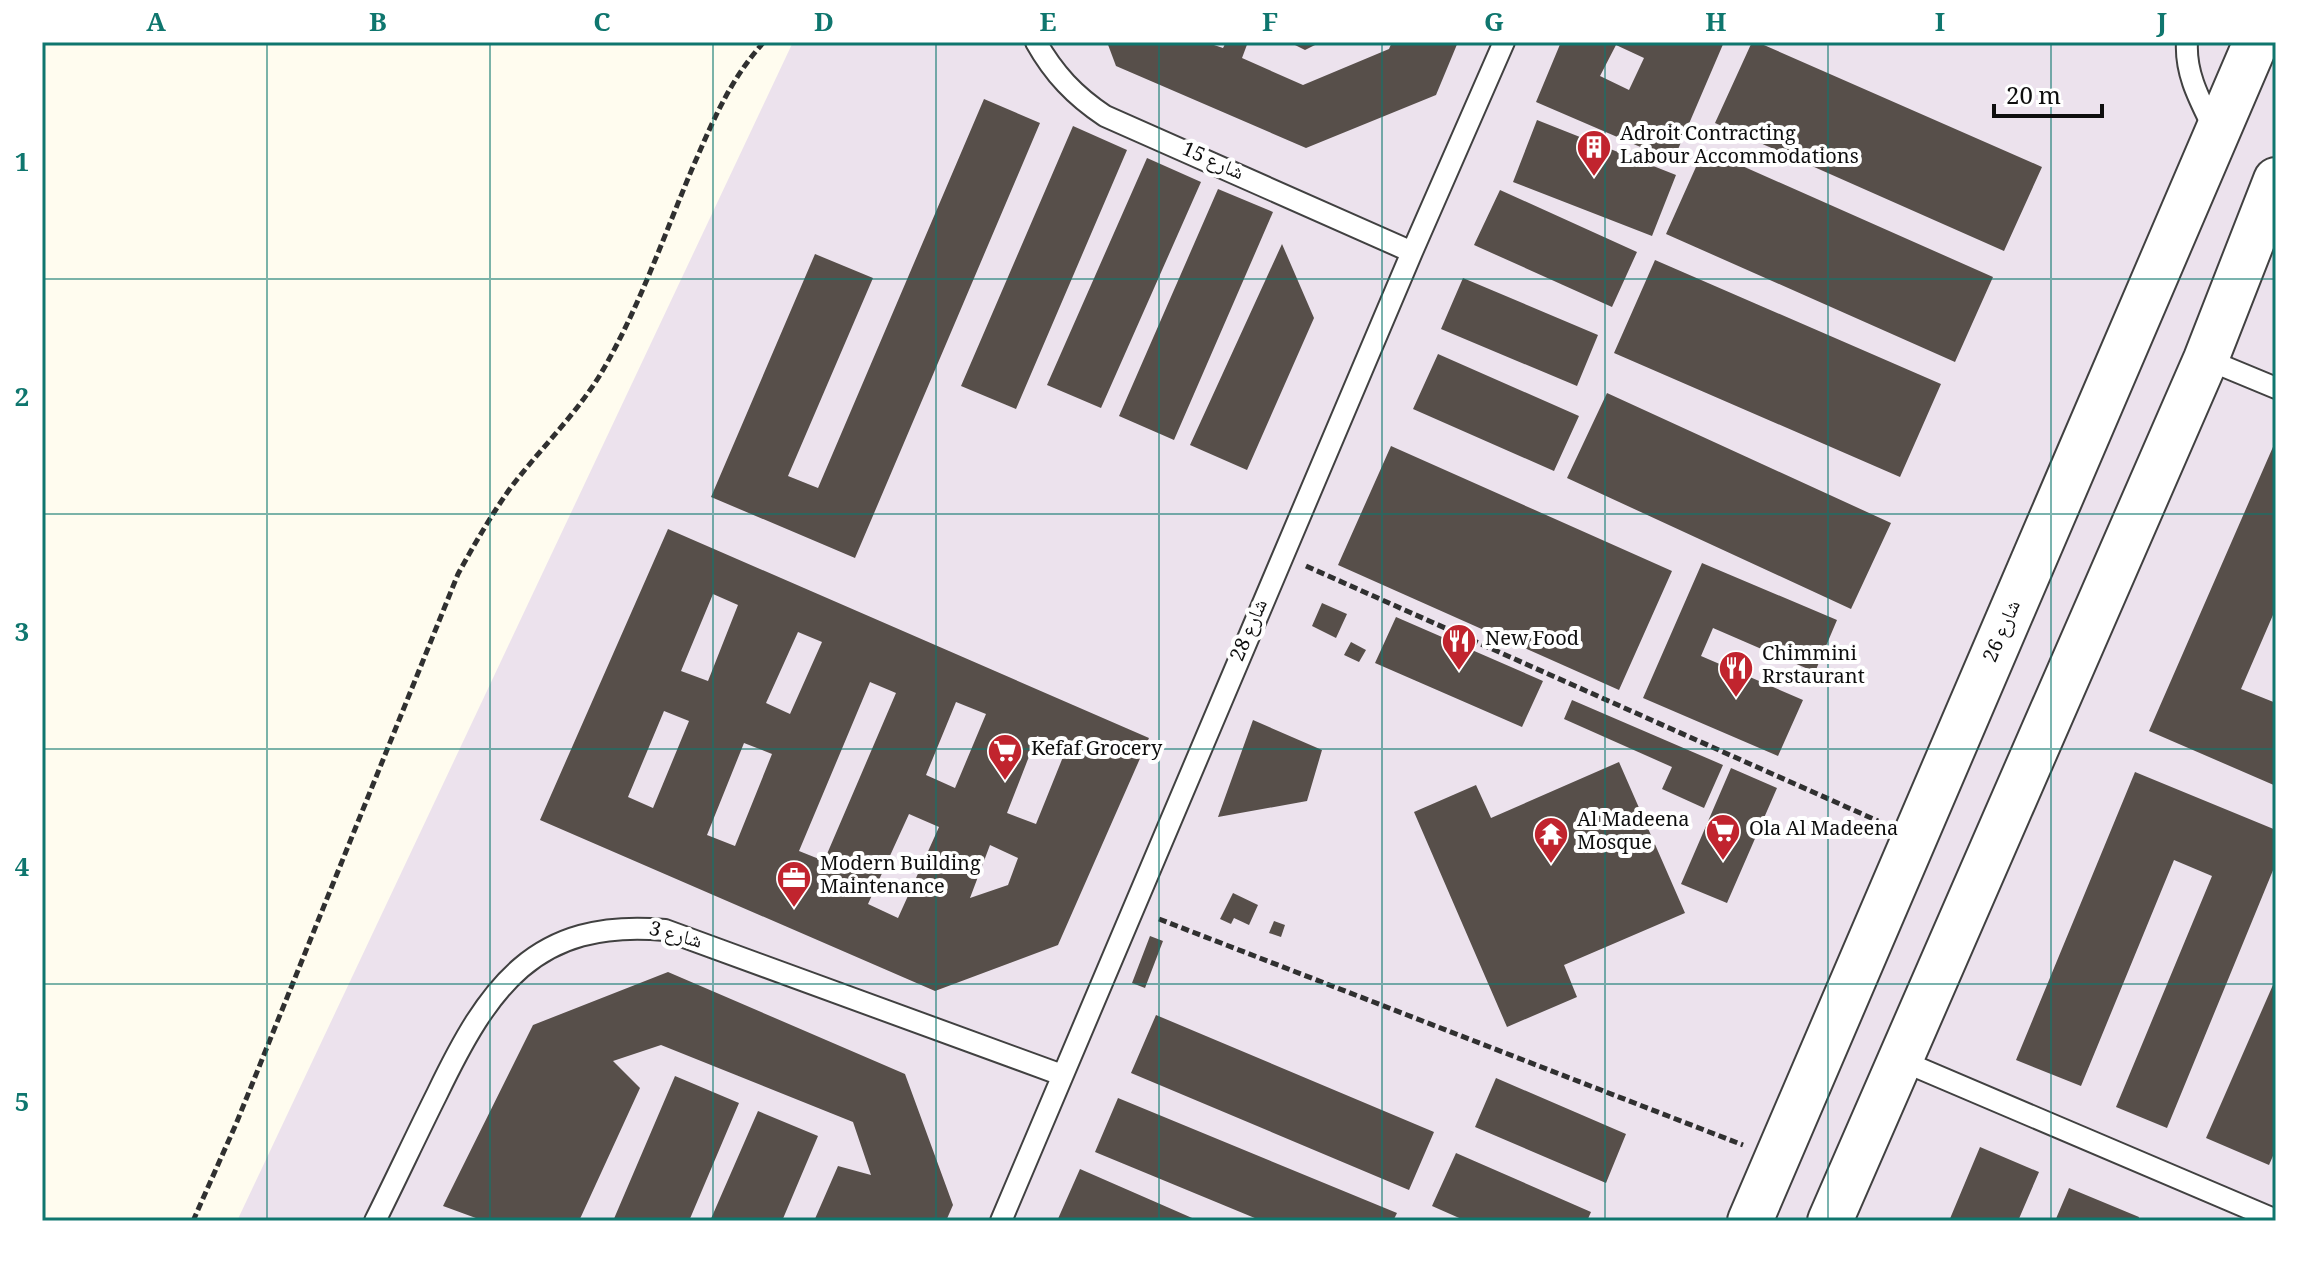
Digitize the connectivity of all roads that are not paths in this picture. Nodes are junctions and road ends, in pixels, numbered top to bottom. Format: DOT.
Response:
graph roads {
  1 [pos="1036,42"];
  2 [pos="1504,42"];
  3 [pos="2187,42"];
  4 [pos="2256,42"];
  5 [pos="2216,135"];
  6 [pos="2271,196"];
  7 [pos="1412,252"];
  8 [pos="2206,359"];
  9 [pos="2276,388"];
  10 [pos="1900,1060"];
  11 [pos="1062,1075"];
  12 [pos="2276,1220"];
  13 [pos="375,1221"];
  14 [pos="1001,1221"];
  15 [pos="1750,1221"];
  16 [pos="1830,1221"];
  1 -- 7 [label="lane, شارع 15"];
  2 -- 7 [label="lane, شارع 28"];
  3 -- 5 [label="lane"];
  4 -- 5 [label="street, شارع 26"];
  5 -- 15 [label="street, شارع 26"];
  6 -- 8 [label="street"];
  7 -- 11 [label="lane, شارع 28"];
  8 -- 9 [label="lane"];
  8 -- 10 [label="street"];
  10 -- 12 [label="lane"];
  10 -- 16 [label="street"];
  11 -- 13 [label="lane, شارع 3"];
  11 -- 14 [label="lane, شارع 28"];
}
